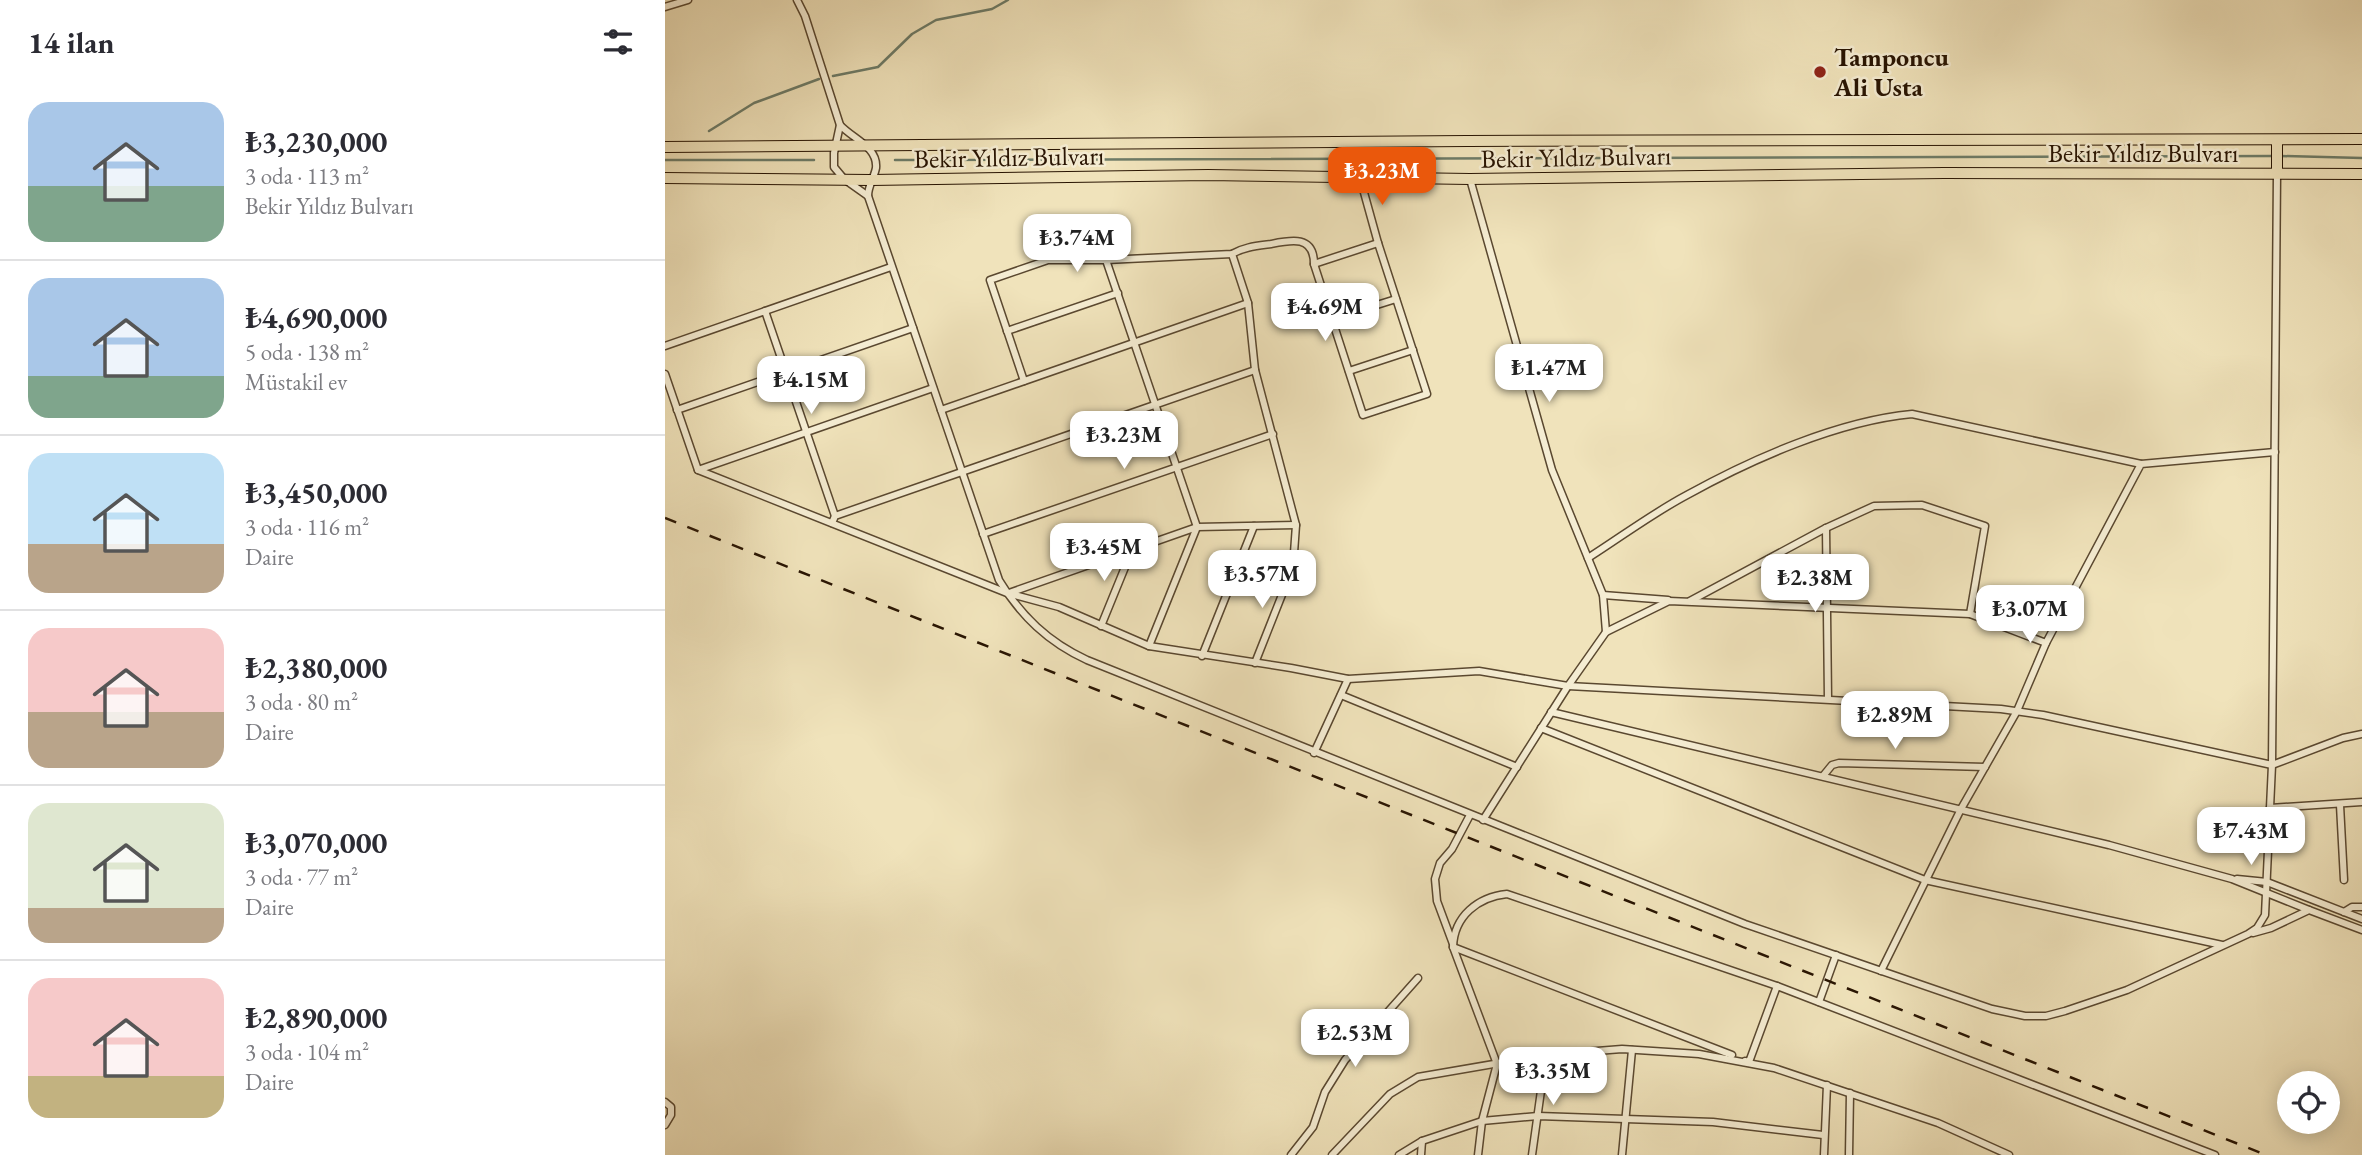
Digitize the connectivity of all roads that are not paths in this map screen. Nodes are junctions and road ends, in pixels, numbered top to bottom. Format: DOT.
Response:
graph roads {
  1 [pos="688,0"];
  2 [pos="797,0"];
  3 [pos="665,7"];
  4 [pos="840,125"];
  5 [pos="2362,139"];
  6 [pos="865,145"];
  7 [pos="2277,145"];
  8 [pos="835,146"];
  9 [pos="665,147"];
  10 [pos="2362,173"];
  11 [pos="2277,174"];
  12 [pos="665,178"];
  13 [pos="1360,178"];
  14 [pos="844,179"];
  15 [pos="1470,179"];
  16 [pos="871,180"];
  17 [pos="868,196"];
  18 [pos="1378,243"];
  19 [pos="1232,254"];
  20 [pos="1106,260"];
  21 [pos="1314,264"];
  22 [pos="891,267"];
  23 [pos="1118,293"];
  24 [pos="1396,299"];
  25 [pos="1248,303"];
  26 [pos="765,311"];
  27 [pos="1332,320"];
  28 [pos="913,328"];
  29 [pos="1007,331"];
  30 [pos="1135,343"];
  31 [pos="665,346"];
  32 [pos="1413,350"];
  33 [pos="1255,370"];
  34 [pos="1349,371"];
  35 [pos="786,372"];
  36 [pos="665,374"];
  37 [pos="1024,382"];
  38 [pos="933,388"];
  39 [pos="1156,404"];
  40 [pos="677,410"];
  41 [pos="941,411"];
  42 [pos="807,432"];
  43 [pos="1273,433"];
  44 [pos="2275,452"];
  45 [pos="2141,464"];
  46 [pos="1177,467"];
  47 [pos="698,470"];
  48 [pos="962,472"];
  49 [pos="835,516"];
  50 [pos="831,523"];
  51 [pos="1296,524"];
  52 [pos="1254,526"];
  53 [pos="1197,527"];
  54 [pos="1826,528"];
  55 [pos="983,534"];
  56 [pos="1132,550"];
  57 [pos="1588,558"];
  58 [pos="1007,593"];
  59 [pos="1603,595"];
  60 [pos="1669,601"];
  61 [pos="1689,601"];
  62 [pos="1828,608"];
  63 [pos="1970,614"];
  64 [pos="1101,626"];
  65 [pos="1606,632"];
  66 [pos="2046,643"];
  67 [pos="1149,646"];
  68 [pos="1202,656"];
  69 [pos="1255,663"];
  70 [pos="1348,680"];
  71 [pos="1568,686"];
  72 [pos="1341,695"];
  73 [pos="1828,699"];
  74 [pos="2017,711"];
  75 [pos="1552,712"];
  76 [pos="1541,729"];
  77 [pos="2362,734"];
  78 [pos="1314,752"];
  79 [pos="2272,765"];
  80 [pos="1517,767"];
  81 [pos="1985,767"];
  82 [pos="1823,776"];
  83 [pos="2362,802"];
  84 [pos="2340,805"];
  85 [pos="2270,808"];
  86 [pos="1961,809"];
  87 [pos="1470,815"];
  88 [pos="1483,820"];
  89 [pos="2232,878"];
  90 [pos="1925,880"];
  91 [pos="2344,880"];
  92 [pos="2267,882"];
  93 [pos="2267,894"];
  94 [pos="2362,907"];
  95 [pos="2309,909"];
  96 [pos="2344,912"];
  97 [pos="2362,919"];
  98 [pos="2362,930"];
  99 [pos="2248,934"];
  100 [pos="1453,946"];
  101 [pos="2224,946"];
  102 [pos="1836,956"];
  103 [pos="1881,971"];
  104 [pos="1418,978"];
  105 [pos="1777,986"];
  106 [pos="1819,1002"];
  107 [pos="1632,1050"];
  108 [pos="1546,1055"];
  109 [pos="1749,1062"];
  110 [pos="1497,1064"];
  111 [pos="1827,1085"];
  112 [pos="1850,1093"];
  113 [pos="665,1102"];
  114 [pos="1538,1116"];
  115 [pos="1626,1119"];
  116 [pos="1482,1121"];
  117 [pos="665,1125"];
  118 [pos="1823,1135"];
  119 [pos="1422,1142"];
  120 [pos="1291,1155"];
  121 [pos="1332,1155"];
  122 [pos="1399,1155"];
  123 [pos="1421,1155"];
  124 [pos="1478,1155"];
  125 [pos="1532,1155"];
  126 [pos="1622,1155"];
  127 [pos="1824,1155"];
  128 [pos="1849,1155"];
  129 [pos="2009,1155"];
  130 [pos="2215,1155"];
  1 -- 3 [label="street"];
  2 -- 4 [label="street"];
  4 -- 6 [label="street"];
  4 -- 8 [label="street"];
  5 -- 7 [label="main road, Bekir Yıldız Bulvarı"];
  6 -- 7 [label="main road, Bekir Yıldız Bulvarı"];
  6 -- 8 [label="main road, Bekir Yıldız Bulvarı"];
  6 -- 16 [label="street"];
  7 -- 11 [label="main road"];
  8 -- 9 [label="main road, Bekir Yıldız Bulvarı"];
  8 -- 14 [label="street"];
  10 -- 11 [label="main road, Bekir Yıldız Bulvarı"];
  11 -- 15 [label="main road, Bekir Yıldız Bulvarı"];
  11 -- 44 [label="street"];
  12 -- 14 [label="main road, Bekir Yıldız Bulvarı"];
  13 -- 15 [label="main road, Bekir Yıldız Bulvarı"];
  13 -- 16 [label="main road, Bekir Yıldız Bulvarı"];
  13 -- 18 [label="street"];
  14 -- 16 [label="main road, Bekir Yıldız Bulvarı"];
  14 -- 17 [label="street"];
  15 -- 57 [label="street"];
  16 -- 17 [label="street"];
  17 -- 22 [label="street"];
  18 -- 21 [label="street"];
  18 -- 24 [label="street"];
  19 -- 20 [label="street"];
  19 -- 21 [label="street"];
  19 -- 25 [label="street"];
  20 -- 23 [label="street"];
  20 -- 29 [label="street"];
  21 -- 27 [label="street"];
  22 -- 26 [label="street"];
  22 -- 28 [label="street"];
  23 -- 29 [label="street"];
  23 -- 30 [label="street"];
  24 -- 27 [label="street"];
  24 -- 32 [label="street"];
  25 -- 30 [label="street"];
  25 -- 33 [label="street"];
  26 -- 31 [label="street"];
  26 -- 35 [label="street"];
  27 -- 34 [label="street"];
  28 -- 35 [label="street"];
  28 -- 38 [label="street"];
  29 -- 37 [label="street"];
  30 -- 37 [label="street"];
  30 -- 39 [label="street"];
  32 -- 34 [label="street"];
  32 -- 34 [label="street"];
  33 -- 39 [label="street"];
  33 -- 43 [label="street"];
  35 -- 40 [label="street"];
  35 -- 42 [label="street"];
  36 -- 40 [label="street"];
  37 -- 41 [label="street"];
  38 -- 41 [label="street"];
  38 -- 42 [label="street"];
  39 -- 46 [label="street"];
  39 -- 48 [label="street"];
  40 -- 47 [label="street"];
  41 -- 48 [label="street"];
  42 -- 47 [label="street"];
  42 -- 49 [label="street"];
  43 -- 46 [label="street"];
  43 -- 51 [label="street"];
  44 -- 45 [label="street"];
  44 -- 79 [label="street"];
  45 -- 57 [label="street"];
  45 -- 66 [label="street"];
  46 -- 53 [label="street"];
  46 -- 55 [label="street"];
  47 -- 50 [label="street"];
  48 -- 49 [label="street"];
  48 -- 55 [label="street"];
  49 -- 50 [label="street"];
  50 -- 58 [label="street"];
  51 -- 52 [label="street"];
  51 -- 69 [label="street"];
  52 -- 53 [label="street"];
  52 -- 68 [label="street"];
  53 -- 56 [label="street"];
  53 -- 67 [label="street"];
  54 -- 61 [label="street"];
  54 -- 62 [label="street"];
  54 -- 63 [label="street"];
  55 -- 58 [label="street"];
  56 -- 58 [label="street"];
  56 -- 64 [label="street"];
  57 -- 59 [label="street"];
  58 -- 64 [label="street"];
  58 -- 78 [label="street"];
  59 -- 60 [label="street"];
  59 -- 65 [label="street"];
  60 -- 61 [label="street"];
  60 -- 65 [label="street"];
  61 -- 62 [label="street"];
  62 -- 63 [label="street"];
  62 -- 73 [label="street"];
  63 -- 66 [label="street"];
  64 -- 67 [label="street"];
  65 -- 71 [label="street"];
  66 -- 74 [label="street"];
  67 -- 68 [label="street"];
  68 -- 69 [label="street"];
  69 -- 70 [label="street"];
  70 -- 71 [label="street"];
  70 -- 72 [label="street"];
  71 -- 73 [label="street"];
  71 -- 75 [label="street"];
  72 -- 78 [label="street"];
  72 -- 80 [label="street"];
  73 -- 74 [label="street"];
  74 -- 79 [label="street"];
  74 -- 81 [label="street"];
  75 -- 76 [label="street"];
  75 -- 82 [label="street"];
  76 -- 80 [label="street"];
  76 -- 90 [label="street"];
  77 -- 79 [label="street"];
  78 -- 87 [label="street"];
  79 -- 85 [label="street"];
  80 -- 88 [label="street"];
  81 -- 82 [label="street"];
  81 -- 86 [label="street"];
  82 -- 86 [label="street"];
  83 -- 84 [label="street"];
  84 -- 85 [label="street"];
  84 -- 91 [label="street"];
  85 -- 92 [label="street"];
  86 -- 89 [label="street"];
  86 -- 90 [label="street"];
  87 -- 88 [label="street"];
  87 -- 100 [label="street"];
  88 -- 102 [label="street"];
  89 -- 92 [label="street"];
  89 -- 93 [label="street"];
  90 -- 101 [label="street"];
  90 -- 103 [label="street"];
  92 -- 93 [label="street"];
  92 -- 96 [label="street"];
  93 -- 95 [label="street"];
  93 -- 99 [label="street"];
  94 -- 96 [label="street"];
  95 -- 98 [label="street"];
  95 -- 99 [label="street"];
  96 -- 97 [label="street"];
  99 -- 101 [label="street"];
  100 -- 105 [label="street"];
  100 -- 109 [label="street"];
  100 -- 110 [label="street"];
  101 -- 103 [label="street"];
  102 -- 103 [label="street"];
  102 -- 106 [label="street"];
  104 -- 120 [label="street"];
  105 -- 106 [label="street"];
  105 -- 109 [label="street"];
  106 -- 130 [label="street"];
  107 -- 108 [label="street"];
  107 -- 109 [label="street"];
  107 -- 115 [label="street"];
  108 -- 110 [label="street"];
  108 -- 114 [label="street"];
  109 -- 111 [label="street"];
  110 -- 116 [label="street"];
  110 -- 121 [label="street"];
  111 -- 112 [label="street"];
  111 -- 118 [label="street"];
  112 -- 128 [label="street"];
  112 -- 129 [label="street"];
  113 -- 117 [label="street"];
  114 -- 115 [label="street"];
  114 -- 116 [label="street"];
  114 -- 125 [label="street"];
  115 -- 118 [label="street"];
  115 -- 126 [label="street"];
  116 -- 119 [label="street"];
  116 -- 124 [label="street"];
  118 -- 127 [label="street"];
  119 -- 122 [label="street"];
  119 -- 123 [label="street"];
}
